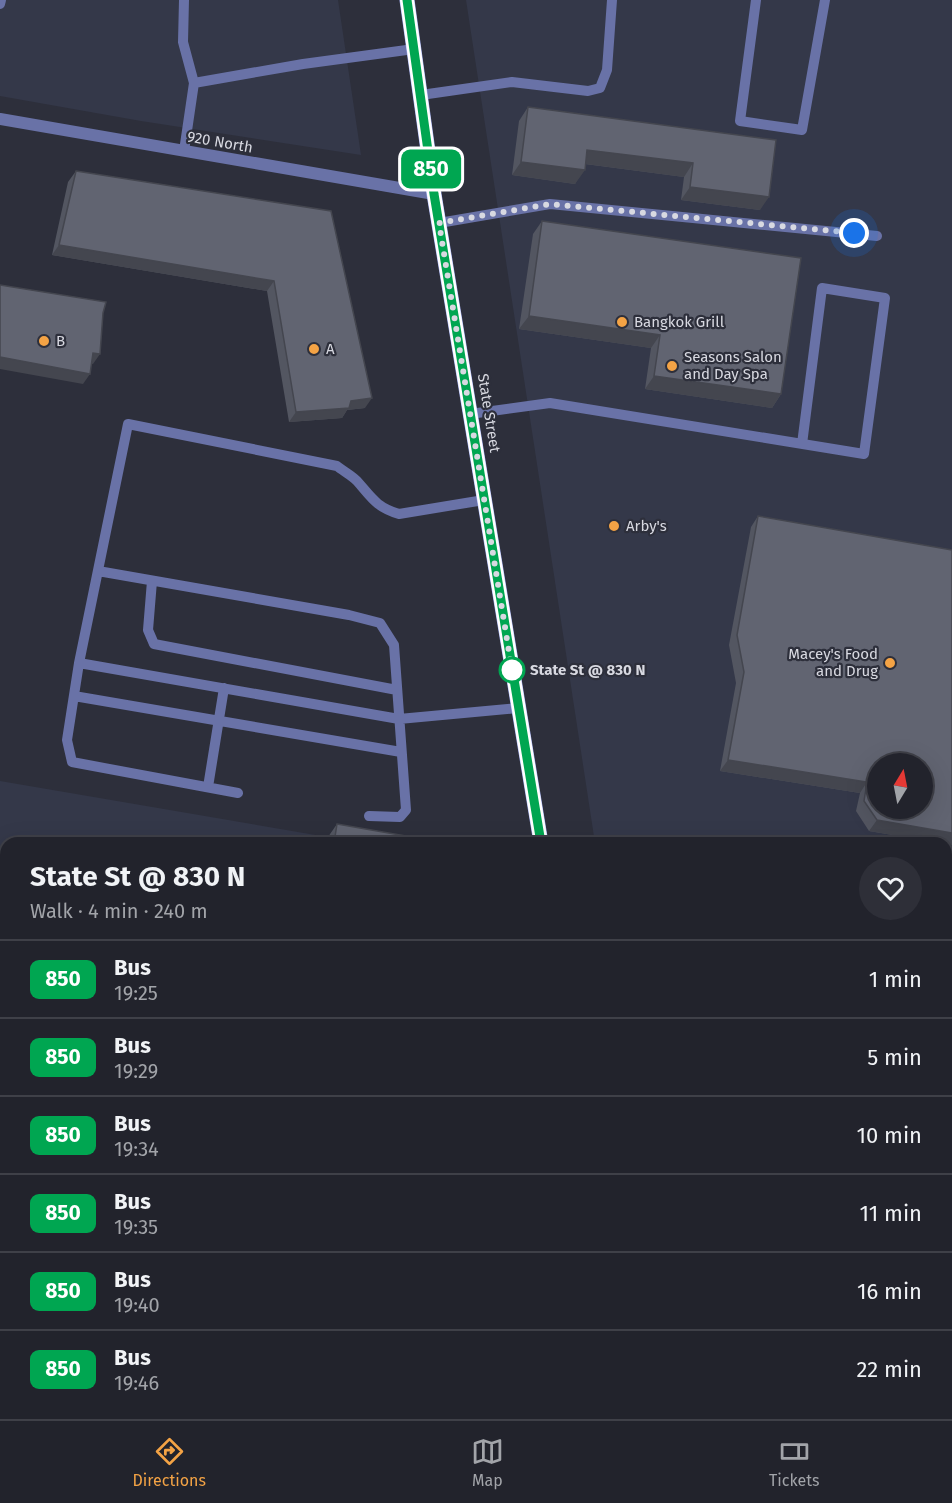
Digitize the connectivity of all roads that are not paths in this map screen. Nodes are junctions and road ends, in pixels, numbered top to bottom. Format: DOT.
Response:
graph roads {
  1 [pos="184,0"];
  2 [pos="407,0"];
  3 [pos="612,0"];
  4 [pos="756,0"];
  5 [pos="825,0"];
  6 [pos="414,49"];
  7 [pos="194,83"];
  8 [pos="421,95"];
  9 [pos="0,119"];
  10 [pos="184,151"];
  11 [pos="434,194"];
  12 [pos="439,223"];
  13 [pos="877,236"];
  14 [pos="471,414"];
  15 [pos="802,444"];
  16 [pos="484,500"];
  17 [pos="98,571"];
  18 [pos="153,581"];
  19 [pos="79,663"];
  20 [pos="224,688"];
  21 [pos="397,690"];
  22 [pos="74,696"];
  23 [pos="518,708"];
  24 [pos="399,719"];
  25 [pos="218,722"];
  26 [pos="401,752"];
  27 [pos="208,787"];
  28 [pos="238,793"];
  29 [pos="369,816"];
  30 [pos="539,837"];
  1 -- 7 [label="lane"];
  2 -- 6 [label="main road, State Street"];
  3 -- 8 [label="lane"];
  4 -- 5 [label="lane"];
  6 -- 7 [label="lane"];
  6 -- 8 [label="main road, State Street"];
  7 -- 10 [label="lane"];
  8 -- 11 [label="main road, State Street"];
  9 -- 10 [label="street, 920 North"];
  10 -- 11 [label="street, 920 North"];
  11 -- 12 [label="main road, State Street"];
  12 -- 13 [label="lane"];
  12 -- 14 [label="main road, State Street"];
  14 -- 15 [label="lane"];
  14 -- 16 [label="main road, State Street"];
  15 -- 15 [label="lane"];
  16 -- 17 [label="lane"];
  16 -- 23 [label="main road, State Street"];
  17 -- 18 [label="lane"];
  17 -- 19 [label="lane"];
  18 -- 21 [label="lane"];
  18 -- 21 [label="lane"];
  19 -- 20 [label="lane"];
  19 -- 22 [label="lane"];
  20 -- 24 [label="lane"];
  20 -- 25 [label="lane"];
  21 -- 24 [label="lane"];
  22 -- 25 [label="lane"];
  22 -- 27 [label="lane"];
  23 -- 24 [label="lane"];
  23 -- 30 [label="main road, State Street"];
  24 -- 26 [label="lane"];
  25 -- 26 [label="lane"];
  25 -- 27 [label="lane"];
  26 -- 29 [label="lane"];
  27 -- 28 [label="lane"];
}
